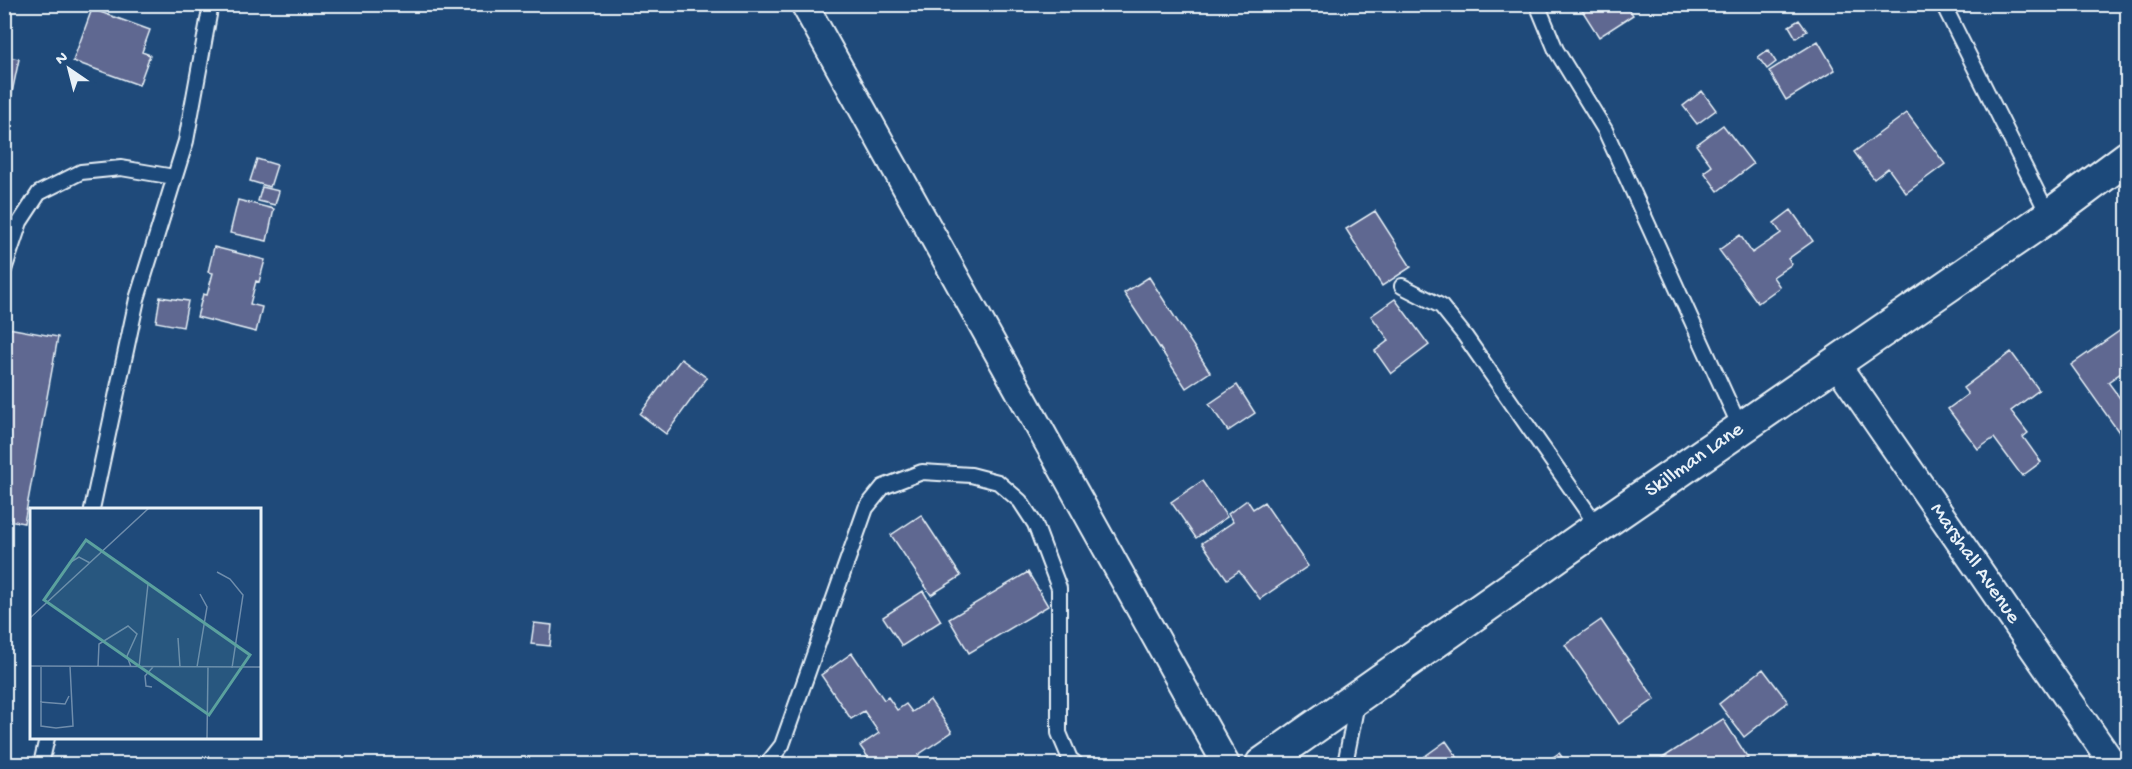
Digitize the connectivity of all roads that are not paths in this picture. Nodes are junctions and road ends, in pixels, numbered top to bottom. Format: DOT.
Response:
graph roads {
  1 [pos="211,4"];
  2 [pos="804,4"];
  3 [pos="1537,4"];
  4 [pos="1943,4"];
  5 [pos="2127,157"];
  6 [pos="174,177"];
  7 [pos="2049,216"];
  8 [pos="4,270"];
  9 [pos="1402,286"];
  10 [pos="1836,363"];
  11 [pos="1741,429"];
  12 [pos="92,508"];
  13 [pos="1598,527"];
  14 [pos="1358,698"];
  15 [pos="47,739"];
  16 [pos="41,765"];
  17 [pos="766,765"];
  18 [pos="1076,765"];
  19 [pos="1226,765"];
  20 [pos="1262,765"];
  21 [pos="1345,765"];
  22 [pos="2113,765"];
  1 -- 6 [label="lane"];
  2 -- 19 [label="street"];
  3 -- 11 [label="lane"];
  4 -- 7 [label="lane"];
  5 -- 7 [label="street, Skillman Lane"];
  6 -- 8 [label="lane"];
  6 -- 12 [label="lane"];
  7 -- 10 [label="street, Skillman Lane"];
  9 -- 13 [label="lane"];
  10 -- 11 [label="street, Skillman Lane"];
  10 -- 22 [label="street, Marshall Avenue"];
  11 -- 13 [label="street, Skillman Lane"];
  13 -- 14 [label="street, Skillman Lane"];
  14 -- 20 [label="street, Skillman Lane"];
  14 -- 21 [label="lane"];
  15 -- 16 [label="lane"];
  17 -- 18 [label="lane"];
}
